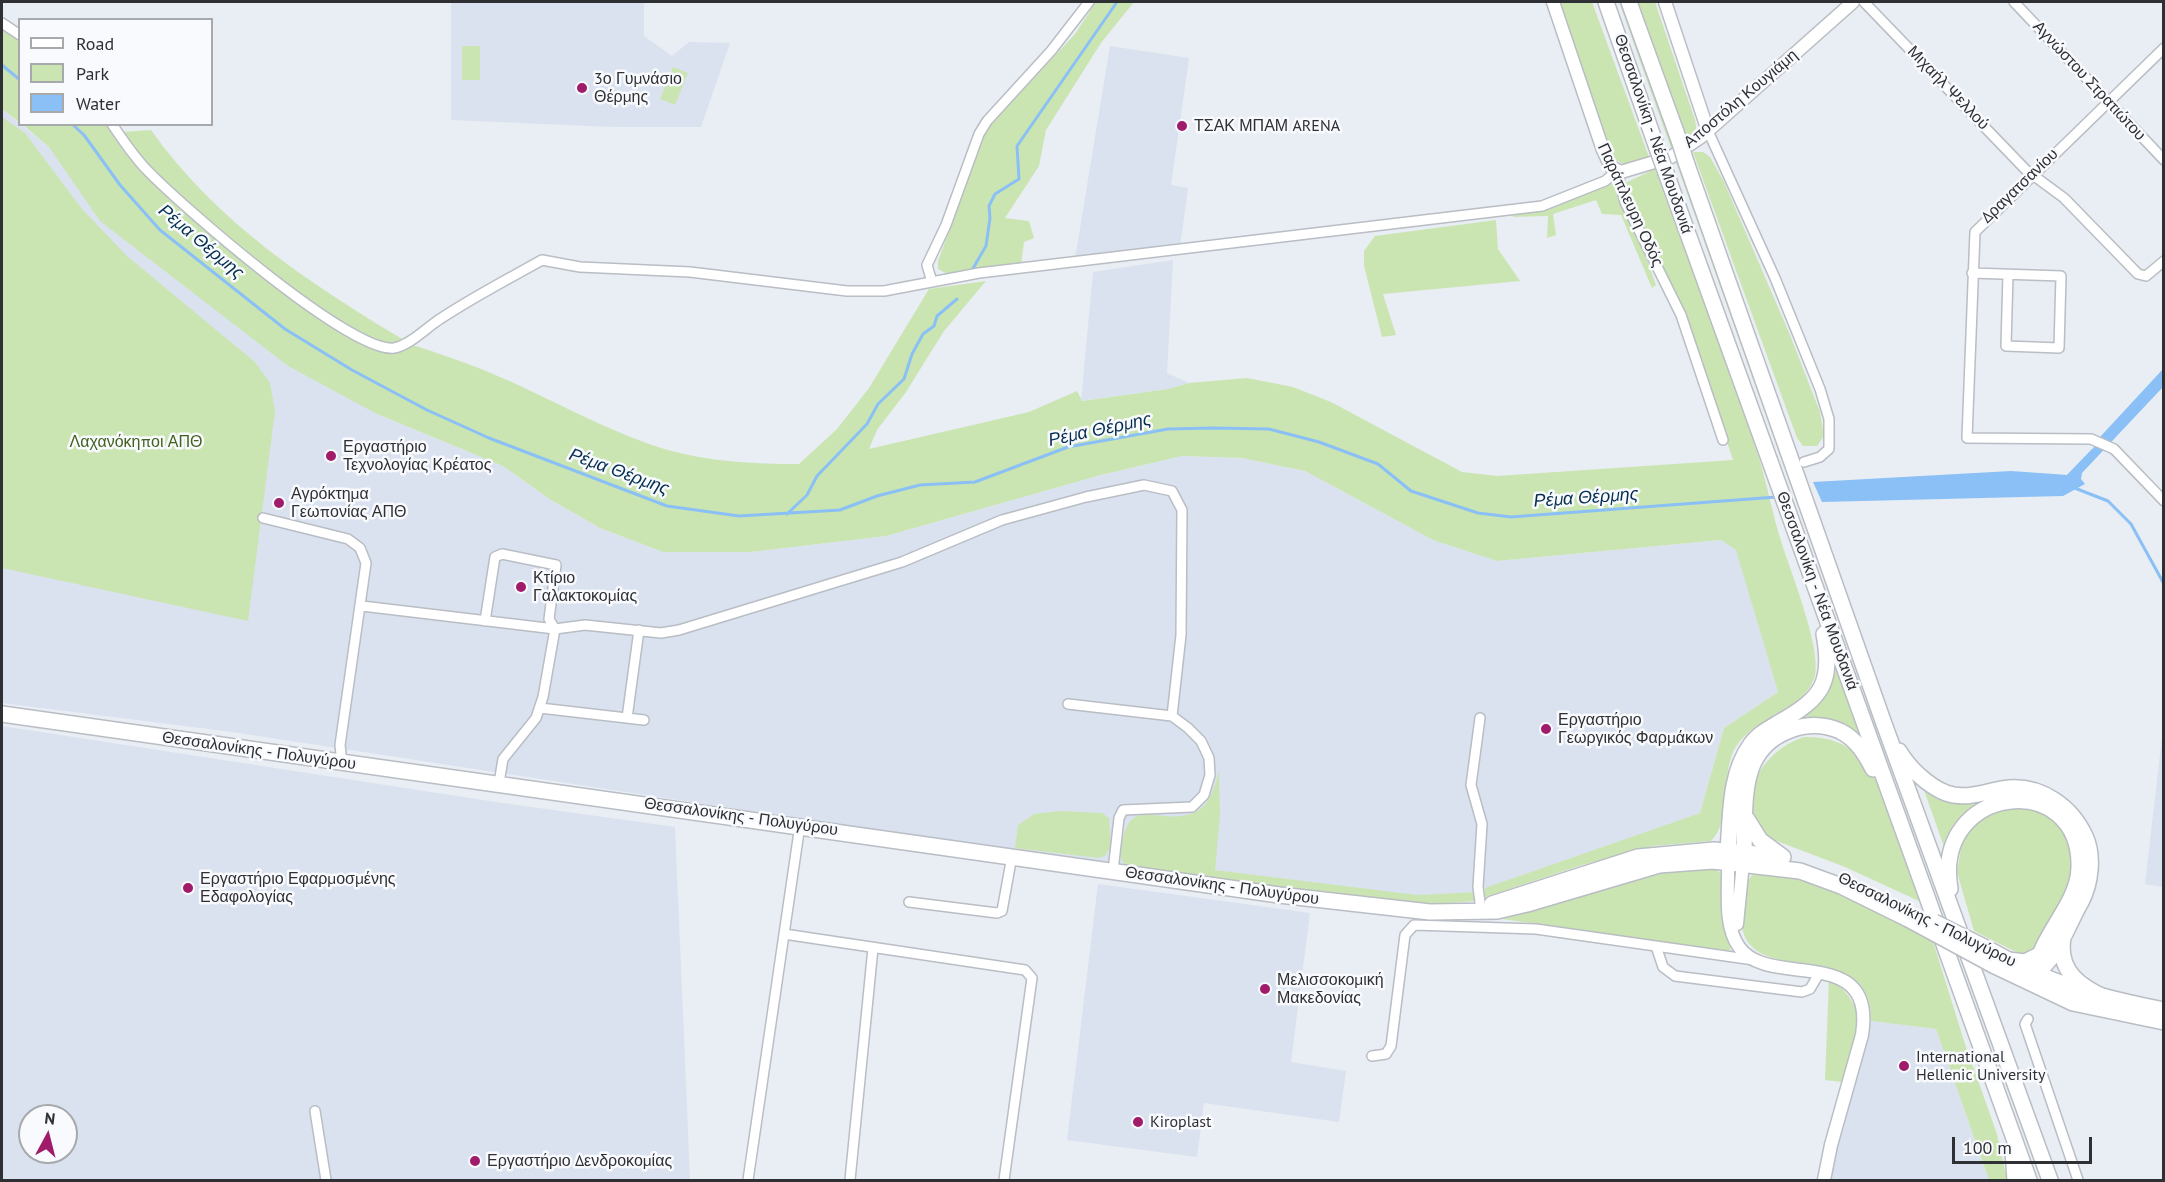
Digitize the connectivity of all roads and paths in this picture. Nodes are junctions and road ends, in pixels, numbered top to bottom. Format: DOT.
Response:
graph roads {
  1 [pos="1089,2"];
  2 [pos="1553,2"];
  3 [pos="1606,2"];
  4 [pos="1629,2"];
  5 [pos="1665,2"];
  6 [pos="1853,2"];
  7 [pos="1864,2"];
  8 [pos="2014,2"];
  9 [pos="2,23"];
  10 [pos="18,34"];
  11 [pos="2163,48"];
  12 [pos="2109,102"];
  13 [pos="1704,115"];
  14 [pos="1725,116"];
  15 [pos="114,126"];
  16 [pos="1708,131"];
  17 [pos="2163,160"];
  18 [pos="1617,171"];
  19 [pos="2031,175"];
  20 [pos="2163,261"];
  21 [pos="1972,273"];
  22 [pos="2008,275"];
  23 [pos="932,282"];
  24 [pos="1723,440"];
  25 [pos="1801,468"];
  26 [pos="2163,501"];
  27 [pos="263,518"];
  28 [pos="1810,570"];
  29 [pos="362,606"];
  30 [pos="485,621"];
  31 [pos="555,630"];
  32 [pos="639,630"];
  33 [pos="1068,704"];
  34 [pos="540,708"];
  35 [pos="2,714"];
  36 [pos="1172,716"];
  37 [pos="627,718"];
  38 [pos="1480,718"];
  39 [pos="644,720"];
  40 [pos="1883,721"];
  41 [pos="342,764"];
  42 [pos="499,783"];
  43 [pos="1894,807"];
  44 [pos="1746,817"];
  45 [pos="800,825"];
  46 [pos="1012,856"];
  47 [pos="1736,857"];
  48 [pos="1783,857"];
  49 [pos="1113,871"];
  50 [pos="909,902"];
  51 [pos="1480,910"];
  52 [pos="1954,913"];
  53 [pos="1911,915"];
  54 [pos="2064,933"];
  55 [pos="784,934"];
  56 [pos="1656,946"];
  57 [pos="873,948"];
  58 [pos="2037,956"];
  59 [pos="1756,961"];
  60 [pos="2000,962"];
  61 [pos="1820,972"];
  62 [pos="2035,973"];
  63 [pos="2044,990"];
  64 [pos="2108,999"];
  65 [pos="2163,1010"];
  66 [pos="2028,1019"];
  67 [pos="2163,1022"];
  68 [pos="1372,1056"];
  69 [pos="315,1111"];
  70 [pos="2012,1130"];
  71 [pos="326,1180"];
  72 [pos="748,1180"];
  73 [pos="850,1180"];
  74 [pos="1004,1180"];
  75 [pos="1824,1180"];
  76 [pos="2015,1180"];
  77 [pos="2029,1180"];
  78 [pos="2050,1180"];
  79 [pos="2078,1180"];
  1 -- 23 [label="street"];
  2 -- 18 [label="street, Παράπλευρη Οδός"];
  3 -- 28 [label="main road, Θεσσαλονίκη - Νέα Μουδανιά, bridge"];
  4 -- 25 [label="main road, Θεσσαλονίκη - Νέα Μουδανιά, bridge"];
  5 -- 13 [label="street"];
  6 -- 14 [label="street, Αποστόλη Κουγιάμη"];
  7 -- 19 [label="street, Μιχαήλ Ψελλού"];
  8 -- 12 [label="street, Αγνώστου Στρατιώτου"];
  9 -- 10 [label="street"];
  11 -- 12 [label="street, Δραγατσανίου"];
  12 -- 17 [label="street, Αγνώστου Στρατιώτου"];
  12 -- 19 [label="street, Δραγατσανίου"];
  13 -- 14 [label="street"];
  13 -- 16 [label="street"];
  14 -- 16 [label="street, Αποστόλη Κουγιάμη"];
  15 -- 23 [label="street"];
  16 -- 18 [label="street, Αποστόλη Κουγιάμη"];
  16 -- 25 [label="street"];
  18 -- 23 [label="street"];
  18 -- 24 [label="street, Παράπλευρη Οδός"];
  19 -- 20 [label="street, Μιχαήλ Ψελλού"];
  19 -- 21 [label="street, Δραγατσανίου"];
  21 -- 22 [label="street"];
  21 -- 26 [label="street, Δραγατσανίου"];
  22 -- 22 [label="street"];
  25 -- 40 [label="main road, Θεσσαλονίκη - Νέα Μουδανιά"];
  27 -- 29 [label="street"];
  28 -- 43 [label="main road, Θεσσαλονίκη - Νέα Μουδανιά"];
  28 -- 47 [label="main road"];
  29 -- 30 [label="street"];
  29 -- 41 [label="street"];
  30 -- 31 [label="street"];
  30 -- 31 [label="street"];
  31 -- 32 [label="street"];
  31 -- 34 [label="street"];
  32 -- 36 [label="street"];
  32 -- 37 [label="street"];
  33 -- 36 [label="street"];
  34 -- 37 [label="street"];
  34 -- 42 [label="street"];
  35 -- 41 [label="main road, Θεσσαλονίκης - Πολυγύρου"];
  36 -- 49 [label="street"];
  37 -- 39 [label="street"];
  38 -- 51 [label="street"];
  40 -- 52 [label="main road, Θεσσαλονίκη - Νέα Μουδανιά"];
  40 -- 54 [label="main road"];
  41 -- 42 [label="main road, Θεσσαλονίκης - Πολυγύρου"];
  42 -- 45 [label="main road, Θεσσαλονίκης - Πολυγύρου"];
  43 -- 44 [label="main road"];
  43 -- 70 [label="main road, Θεσσαλονίκη - Νέα Μουδανιά"];
  44 -- 47 [label="main road"];
  44 -- 48 [label="main road"];
  45 -- 46 [label="main road, Θεσσαλονίκης - Πολυγύρου"];
  45 -- 55 [label="street"];
  46 -- 49 [label="main road, Θεσσαλονίκης - Πολυγύρου"];
  46 -- 50 [label="street"];
  47 -- 48 [label="main road, Θεσσαλονίκης - Πολυγύρου"];
  47 -- 51 [label="main road, Θεσσαλονίκης - Πολυγύρου"];
  47 -- 53 [label="main road, Θεσσαλονίκης - Πολυγύρου"];
  47 -- 59 [label="street"];
  48 -- 53 [label="main road, Θεσσαλονίκης - Πολυγύρου"];
  49 -- 51 [label="main road, Θεσσαλονίκης - Πολυγύρου"];
  52 -- 58 [label="main road"];
  52 -- 78 [label="main road, Θεσσαλονίκη - Νέα Μουδανιά"];
  53 -- 60 [label="main road, Θεσσαλονίκης - Πολυγύρου, bridge"];
  54 -- 62 [label="main road"];
  54 -- 64 [label="main road"];
  55 -- 57 [label="street"];
  55 -- 72 [label="street"];
  56 -- 59 [label="street"];
  56 -- 61 [label="street"];
  56 -- 68 [label="street"];
  57 -- 73 [label="street"];
  57 -- 74 [label="street"];
  58 -- 60 [label="main road"];
  58 -- 62 [label="main road"];
  59 -- 61 [label="street"];
  60 -- 62 [label="main road, Θεσσαλονίκης - Πολυγύρου"];
  60 -- 63 [label="main road, Θεσσαλονίκης - Πολυγύρου"];
  61 -- 75 [label="street"];
  62 -- 63 [label="main road"];
  62 -- 64 [label="main road, Θεσσαλονίκης - Πολυγύρου"];
  63 -- 67 [label="main road, Θεσσαλονίκης - Πολυγύρου"];
  64 -- 65 [label="main road, Θεσσαλονίκης - Πολυγύρου"];
  66 -- 79 [label="street"];
  69 -- 71 [label="street"];
  70 -- 76 [label="main road"];
  70 -- 77 [label="main road, Θεσσαλονίκη - Νέα Μουδανιά"];
}
